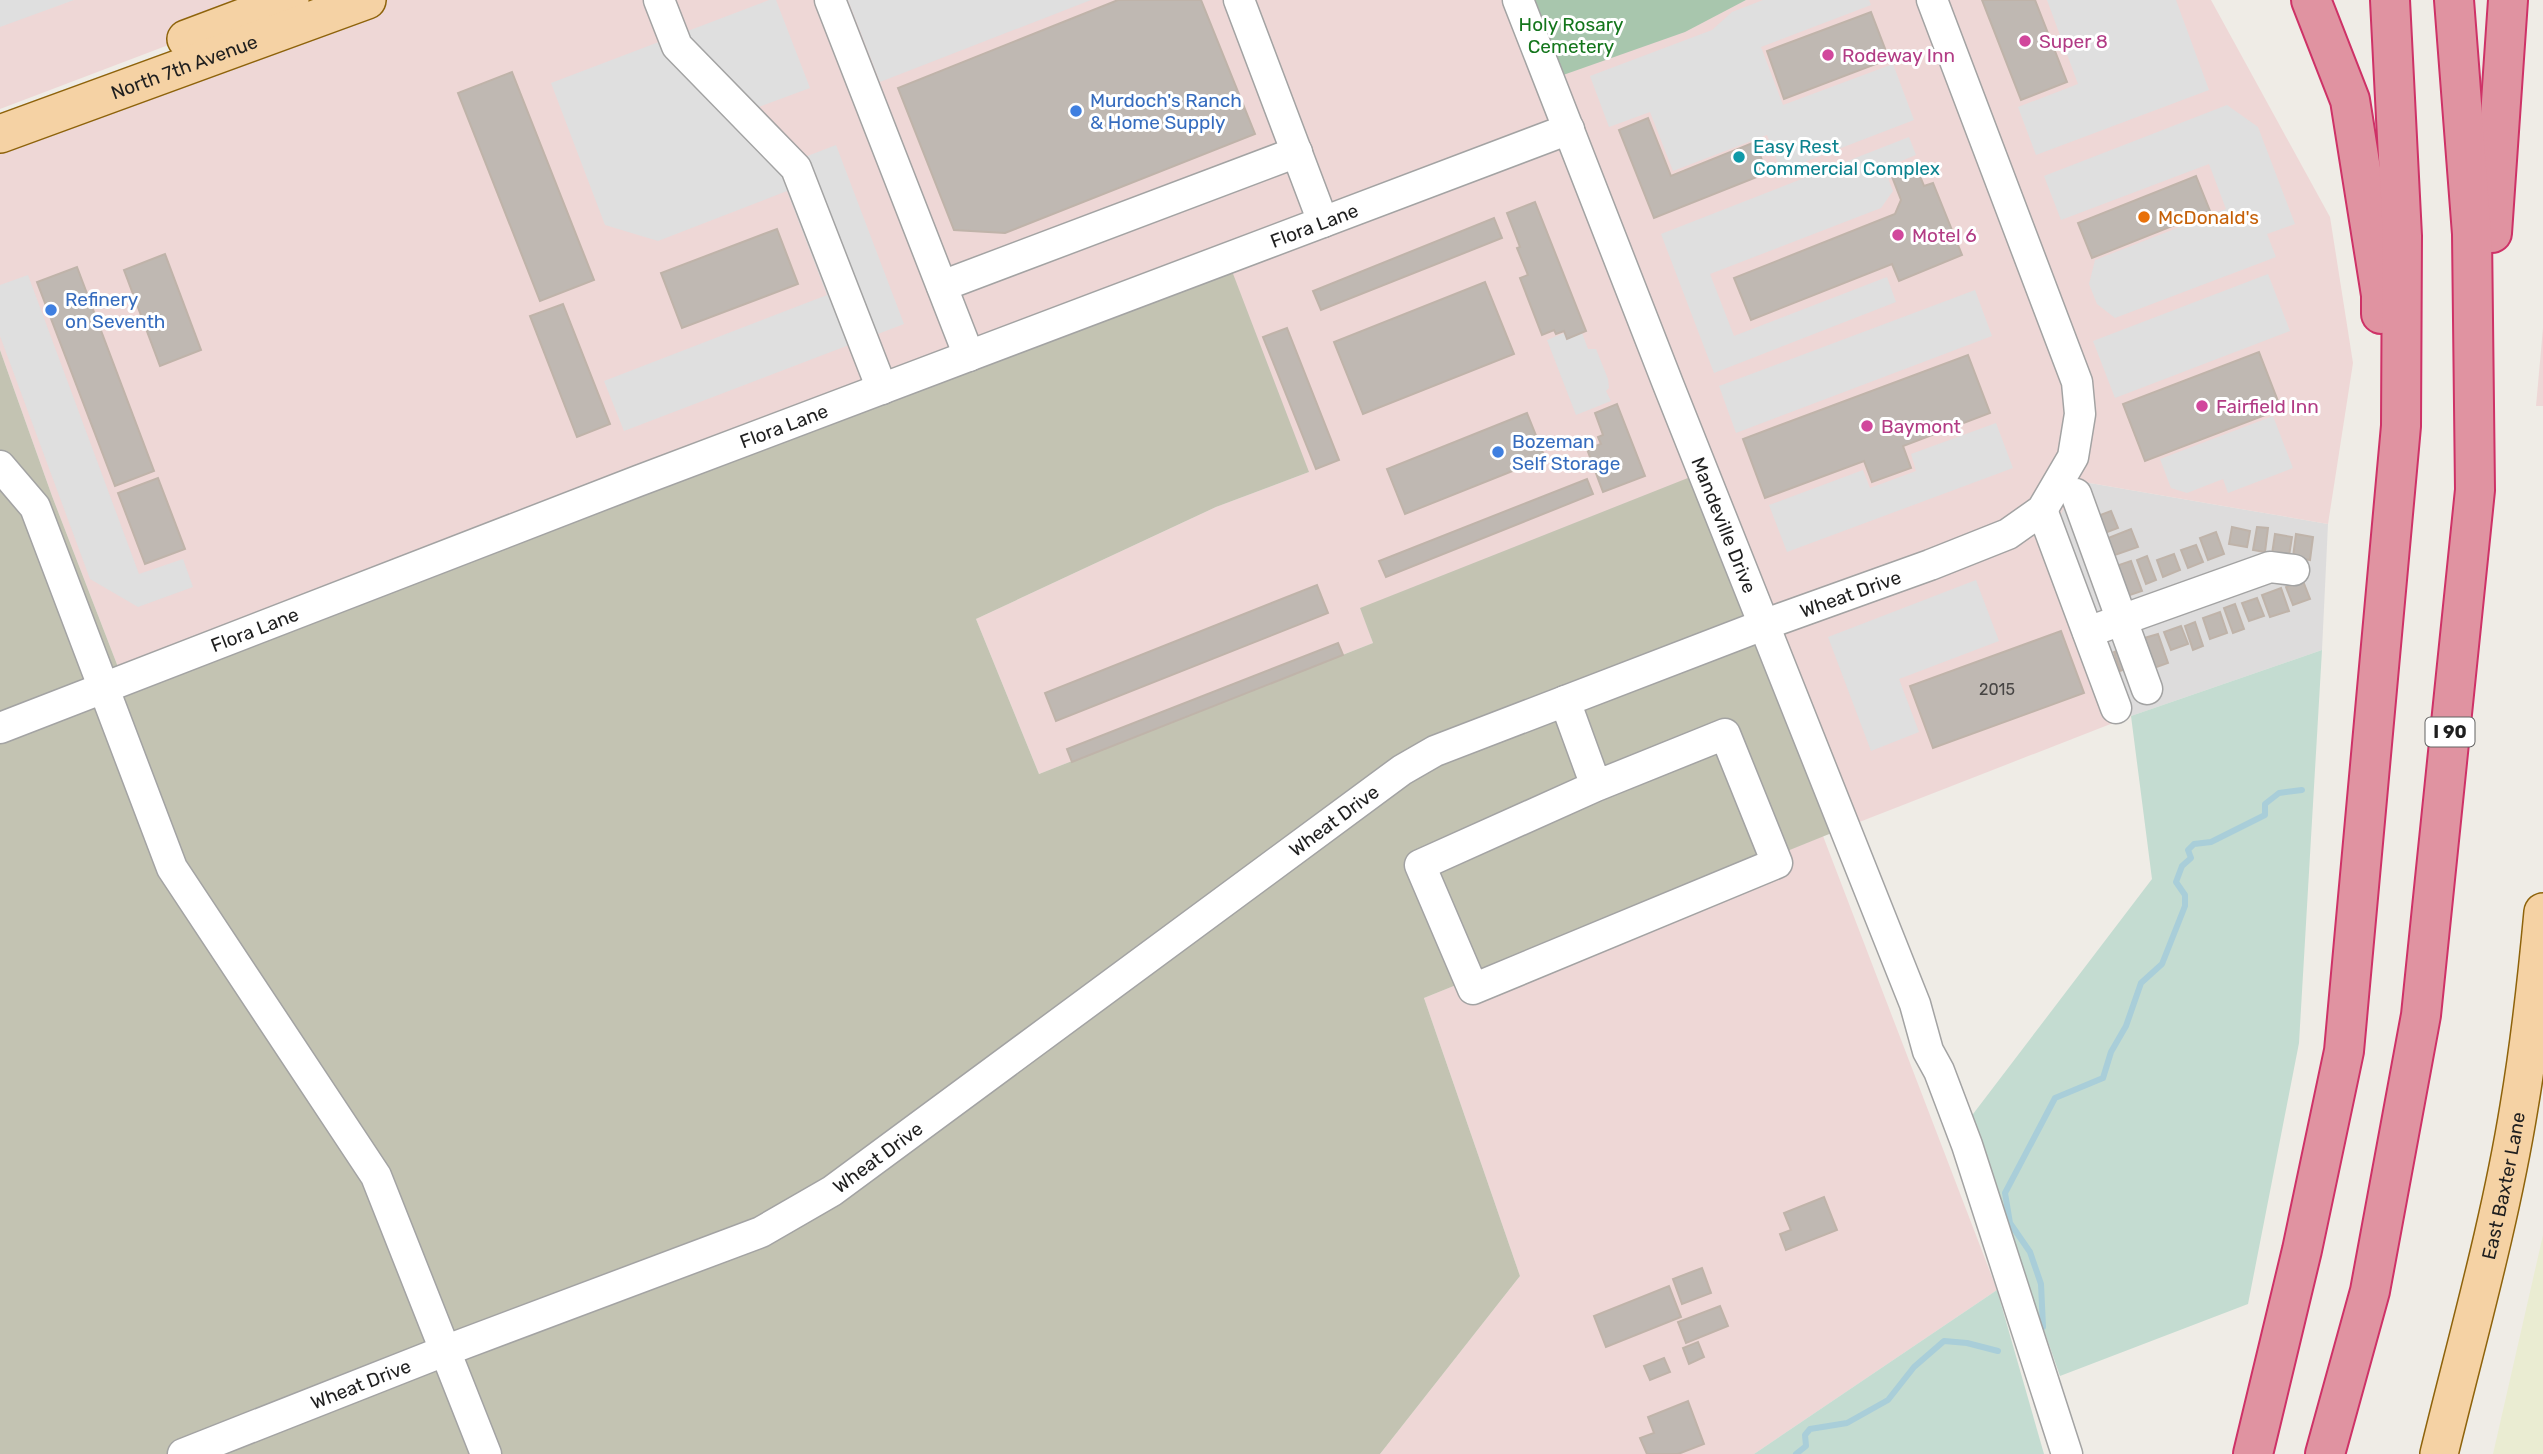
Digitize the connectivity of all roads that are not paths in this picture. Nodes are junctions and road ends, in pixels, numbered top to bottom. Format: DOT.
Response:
graph roads {
  1 [pos="290,0"];
  2 [pos="367,0"];
  3 [pos="659,0"];
  4 [pos="830,0"];
  5 [pos="1239,0"];
  6 [pos="1518,0"];
  7 [pos="1932,0"];
  8 [pos="2311,0"];
  9 [pos="2390,0"];
  10 [pos="2454,0"];
  11 [pos="2508,0"];
  12 [pos="0,110"];
  13 [pos="1569,129"];
  14 [pos="0,134"];
  15 [pos="1297,152"];
  16 [pos="1323,222"];
  17 [pos="942,286"];
  18 [pos="969,356"];
  19 [pos="882,389"];
  20 [pos="0,466"];
  21 [pos="2475,490"];
  22 [pos="2076,494"];
  23 [pos="2042,510"];
  24 [pos="2294,570"];
  25 [pos="2122,620"];
  26 [pos="2383,620"];
  27 [pos="1763,625"];
  28 [pos="2088,632"];
  29 [pos="104,687"];
  30 [pos="2147,689"];
  31 [pos="1565,701"];
  32 [pos="2116,708"];
  33 [pos="0,728"];
  34 [pos="1596,786"];
  35 [pos="2543,912"];
  36 [pos="447,1350"];
  37 [pos="183,1454"];
  38 [pos="486,1454"];
  39 [pos="2067,1454"];
  40 [pos="2253,1454"];
  41 [pos="2325,1454"];
  42 [pos="2439,1454"];
  1 -- 12 [label="main road, North 7th Avenue"];
  2 -- 14 [label="main road, North 7th Avenue"];
  3 -- 19 [label="street"];
  4 -- 17 [label="street"];
  5 -- 15 [label="street"];
  6 -- 13 [label="street, Mandeville Drive"];
  7 -- 23 [label="street, Wheat Drive"];
  8 -- 26 [label="highway"];
  9 -- 26 [label="highway"];
  10 -- 21 [label="highway, I 90"];
  11 -- 21 [label="highway"];
  13 -- 16 [label="street, Flora Lane"];
  13 -- 27 [label="street, Mandeville Drive"];
  15 -- 16 [label="street"];
  15 -- 17 [label="street"];
  16 -- 18 [label="street, Flora Lane"];
  17 -- 18 [label="street"];
  18 -- 19 [label="street, Flora Lane"];
  19 -- 29 [label="street, Flora Lane"];
  20 -- 29 [label="street"];
  21 -- 41 [label="highway, I 90"];
  22 -- 25 [label="street"];
  23 -- 27 [label="street, Wheat Drive"];
  23 -- 28 [label="street"];
  24 -- 25 [label="street"];
  25 -- 28 [label="street"];
  25 -- 30 [label="street"];
  26 -- 40 [label="highway"];
  27 -- 31 [label="street, Wheat Drive"];
  27 -- 39 [label="street, Mandeville Drive"];
  28 -- 32 [label="street"];
  29 -- 33 [label="street, Flora Lane"];
  29 -- 36 [label="street"];
  31 -- 34 [label="street"];
  31 -- 36 [label="street, Wheat Drive"];
  34 -- 34 [label="street"];
  35 -- 42 [label="main road, East Baxter Lane"];
  36 -- 37 [label="street, Wheat Drive"];
  36 -- 38 [label="street"];
}
